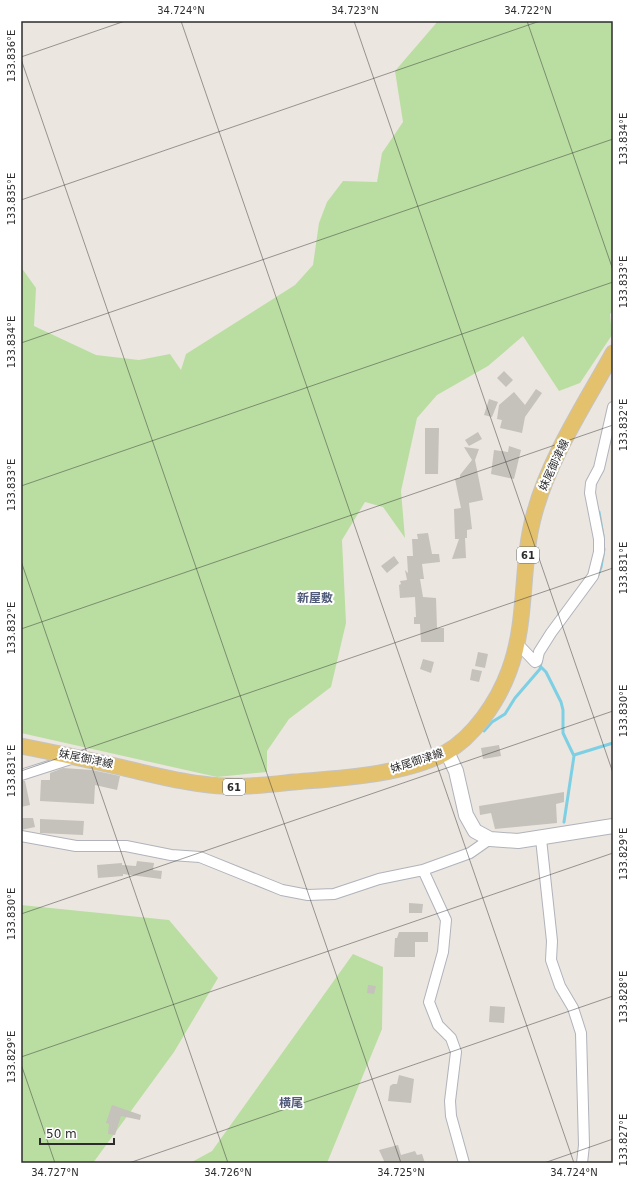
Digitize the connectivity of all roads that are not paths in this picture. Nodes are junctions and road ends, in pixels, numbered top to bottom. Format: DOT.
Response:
graph roads {
  1 [pos="613,353"];
  2 [pos="609,370"];
  3 [pos="613,407"];
  4 [pos="518,644"];
  5 [pos="21,746"];
  6 [pos="447,752"];
  7 [pos="78,757"];
  8 [pos="21,775"];
  9 [pos="613,826"];
  10 [pos="21,836"];
  11 [pos="540,838"];
  12 [pos="490,839"];
  13 [pos="423,870"];
  14 [pos="464,1163"];
  15 [pos="582,1163"];
  1 -- 2 [label="main road, 妹尾御津線 / 61"];
  2 -- 4 [label="main road, 妹尾御津線 / 61"];
  3 -- 4 [label="street"];
  4 -- 6 [label="main road, 妹尾御津線 / 61"];
  5 -- 7 [label="main road, 妹尾御津線 / 61"];
  6 -- 7 [label="main road, 妹尾御津線 / 61"];
  6 -- 12 [label="street"];
  7 -- 8 [label="street"];
  9 -- 11 [label="street"];
  10 -- 13 [label="street"];
  11 -- 12 [label="street"];
  11 -- 15 [label="street"];
  12 -- 13 [label="street"];
  13 -- 14 [label="street"];
}
